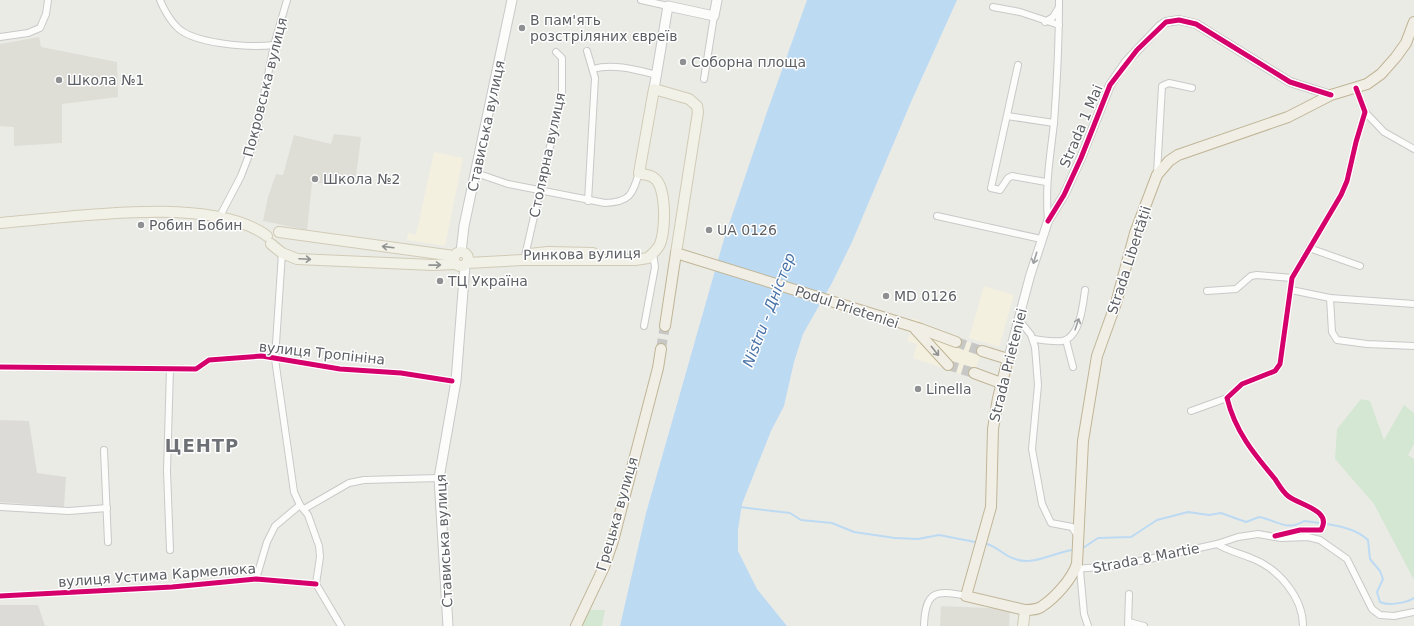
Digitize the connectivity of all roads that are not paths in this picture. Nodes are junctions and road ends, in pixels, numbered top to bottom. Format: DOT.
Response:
graph roads {
  1 [pos="48,0"];
  2 [pos="160,0"];
  3 [pos="287,0"];
  4 [pos="512,0"];
  5 [pos="641,0"];
  6 [pos="717,0"];
  7 [pos="1059,2"];
  8 [pos="668,6"];
  9 [pos="993,7"];
  10 [pos="714,16"];
  11 [pos="1046,22"];
  12 [pos="1414,22"];
  13 [pos="1059,24"];
  14 [pos="0,37"];
  15 [pos="274,45"];
  16 [pos="587,51"];
  17 [pos="556,52"];
  18 [pos="1018,65"];
  19 [pos="593,68"];
  20 [pos="657,75"];
  21 [pos="704,80"];
  22 [pos="1192,88"];
  23 [pos="1356,88"];
  24 [pos="654,89"];
  25 [pos="1331,95"];
  26 [pos="1366,112"];
  27 [pos="1007,116"];
  28 [pos="1054,123"];
  29 [pos="1414,150"];
  30 [pos="476,173"];
  31 [pos="640,174"];
  32 [pos="1157,175"];
  33 [pos="1046,182"];
  34 [pos="540,190"];
  35 [pos="588,201"];
  36 [pos="220,216"];
  37 [pos="937,216"];
  38 [pos="1048,221"];
  39 [pos="0,223"];
  40 [pos="1041,239"];
  41 [pos="269,240"];
  42 [pos="1309,248"];
  43 [pos="652,253"];
  44 [pos="676,253"];
  45 [pos="282,254"];
  46 [pos="525,257"];
  47 [pos="461,260"];
  48 [pos="1360,266"];
  49 [pos="1292,278"];
  50 [pos="1085,290"];
  51 [pos="1291,290"];
  52 [pos="1207,291"];
  53 [pos="1330,298"];
  54 [pos="1414,304"];
  55 [pos="1019,320"];
  56 [pos="644,326"];
  57 [pos="665,326"];
  58 [pos="914,328"];
  59 [pos="1034,339"];
  60 [pos="1066,340"];
  61 [pos="956,342"];
  62 [pos="1414,346"];
  63 [pos="661,349"];
  64 [pos="982,351"];
  65 [pos="275,359"];
  66 [pos="1008,359"];
  67 [pos="948,365"];
  68 [pos="0,367"];
  69 [pos="1073,368"];
  70 [pos="170,369"];
  71 [pos="974,373"];
  72 [pos="452,381"];
  73 [pos="1001,382"];
  74 [pos="1227,398"];
  75 [pos="1191,412"];
  76 [pos="104,450"];
  77 [pos="437,478"];
  78 [pos="0,507"];
  79 [pos="302,507"];
  80 [pos="107,508"];
  81 [pos="1275,536"];
  82 [pos="1079,538"];
  83 [pos="108,542"];
  84 [pos="1216,544"];
  85 [pos="170,550"];
  86 [pos="1078,570"];
  87 [pos="256,579"];
  88 [pos="316,584"];
  89 [pos="1129,594"];
  90 [pos="0,596"];
  91 [pos="966,596"];
  92 [pos="1025,610"];
  93 [pos="1414,612"];
  94 [pos="924,624"];
  95 [pos="1128,624"];
  96 [pos="341,626"];
  97 [pos="443,626"];
  98 [pos="448,626"];
  99 [pos="576,626"];
  100 [pos="1023,626"];
  101 [pos="1088,626"];
  102 [pos="1144,626"];
  103 [pos="1303,626"];
  1 -- 14 [label="street"];
  2 -- 15 [label="street"];
  3 -- 15 [label="street, Покровська вулиця"];
  4 -- 30 [label="main road, Стависька вулиця"];
  5 -- 8 [label="street"];
  6 -- 10 [label="main road"];
  7 -- 11 [label="street, Strada Prieteniei"];
  7 -- 13 [label="street, Strada Prieteniei"];
  8 -- 10 [label="main road"];
  8 -- 20 [label="main road"];
  9 -- 11 [label="street"];
  10 -- 21 [label="street"];
  11 -- 13 [label="street"];
  12 -- 23 [label="highway, Strada Libertății"];
  13 -- 28 [label="street, Strada Prieteniei"];
  15 -- 36 [label="street, Покровська вулиця"];
  16 -- 19 [label="street"];
  17 -- 34 [label="street, Столярна вулиця"];
  18 -- 27 [label="street"];
  19 -- 20 [label="street"];
  19 -- 35 [label="street"];
  20 -- 24 [label="main road"];
  22 -- 32 [label="street"];
  23 -- 25 [label="highway, Strada Libertății"];
  23 -- 26 [label="street"];
  24 -- 31 [label="main road"];
  24 -- 44 [label="main road"];
  25 -- 32 [label="highway, Strada Libertății"];
  25 -- 38 [label="street, Strada 1 Mai"];
  26 -- 29 [label="street"];
  26 -- 42 [label="street"];
  27 -- 28 [label="street"];
  27 -- 33 [label="street"];
  28 -- 33 [label="street, Strada Prieteniei"];
  30 -- 34 [label="street"];
  30 -- 47 [label="main road, Стависька вулиця"];
  31 -- 35 [label="street"];
  31 -- 43 [label="main road"];
  32 -- 82 [label="highway, Strada Libertății"];
  33 -- 38 [label="street, Strada Prieteniei"];
  34 -- 35 [label="street"];
  34 -- 46 [label="street, Столярна вулиця"];
  36 -- 39 [label="main road, Ринкова вулиця"];
  36 -- 41 [label="main road, Ринкова вулиця"];
  37 -- 40 [label="street"];
  38 -- 40 [label="street, Strada Prieteniei"];
  40 -- 55 [label="street, Strada Prieteniei, one-way"];
  41 -- 45 [label="main road, Ринкова вулиця"];
  47 -- 41 [label="main road, Ринкова вулиця, one-way"];
  42 -- 48 [label="street"];
  42 -- 49 [label="street"];
  43 -- 46 [label="main road, Ринкова вулиця"];
  43 -- 56 [label="street"];
  44 -- 57 [label="highway"];
  44 -- 58 [label="highway, Podul Prieteniei"];
  45 -- 47 [label="main road, Ринкова вулиця, one-way"];
  45 -- 65 [label="street"];
  46 -- 47 [label="main road, Ринкова вулиця"];
  47 -- 72 [label="main road, Стависька вулиця"];
  47 -- 77 [label="main road, Стависька вулиця"];
  49 -- 51 [label="street"];
  49 -- 52 [label="street"];
  60 -- 50 [label="street, one-way"];
  51 -- 53 [label="street"];
  51 -- 74 [label="street"];
  53 -- 54 [label="street"];
  53 -- 62 [label="street"];
  55 -- 59 [label="street"];
  55 -- 66 [label="street, Strada Prieteniei"];
  58 -- 61 [label="highway, Podul Prieteniei"];
  58 -- 67 [label="highway, one-way"];
  59 -- 60 [label="street"];
  59 -- 82 [label="street"];
  60 -- 69 [label="street"];
  63 -- 99 [label="highway, Грецька вулиця"];
  64 -- 66 [label="highway"];
  65 -- 70 [label="street, вулиця Тропініна"];
  65 -- 72 [label="street, вулиця Тропініна"];
  65 -- 79 [label="street"];
  66 -- 73 [label="highway, Strada Prieteniei"];
  68 -- 70 [label="street, вулиця Тропініна"];
  70 -- 85 [label="street"];
  71 -- 73 [label="highway"];
  72 -- 77 [label="main road, Стависька вулиця"];
  73 -- 91 [label="highway, Strada Prieteniei"];
  74 -- 75 [label="street"];
  74 -- 81 [label="street, Strada 8 Martie"];
  76 -- 80 [label="street"];
  77 -- 79 [label="street"];
  77 -- 97 [label="main road, Стависька вулиця"];
  77 -- 98 [label="main road, Стависька вулиця"];
  78 -- 80 [label="street"];
  79 -- 87 [label="street"];
  79 -- 88 [label="street"];
  80 -- 83 [label="street"];
  81 -- 84 [label="street, Strada 8 Martie"];
  81 -- 93 [label="street, Strada 8 Martie"];
  82 -- 86 [label="highway, Strada Libertății"];
  84 -- 86 [label="street, Strada 8 Martie"];
  84 -- 103 [label="street, Strada 8 Martie"];
  86 -- 92 [label="highway, Strada Libertății"];
  86 -- 101 [label="street"];
  87 -- 88 [label="street, вулиця Устима Кармелюка"];
  87 -- 90 [label="street, вулиця Устима Кармелюка"];
  88 -- 96 [label="street"];
  89 -- 95 [label="street"];
  91 -- 92 [label="highway"];
  91 -- 94 [label="street"];
  92 -- 100 [label="main road"];
  95 -- 102 [label="street"];
}
